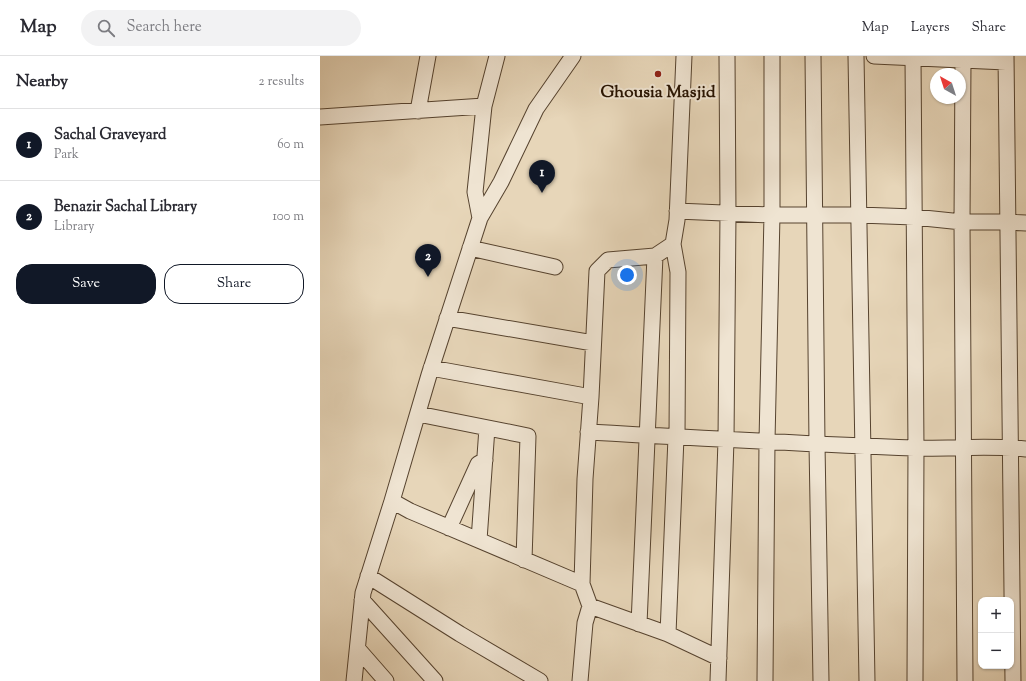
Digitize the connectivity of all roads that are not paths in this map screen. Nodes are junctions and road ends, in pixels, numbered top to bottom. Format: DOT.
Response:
graph roads {
  1 [pos="428,56"];
  2 [pos="497,56"];
  3 [pos="573,56"];
  4 [pos="684,56"];
  5 [pos="727,56"];
  6 [pos="772,56"];
  7 [pos="813,56"];
  8 [pos="856,56"];
  9 [pos="874,56"];
  10 [pos="913,58"];
  11 [pos="1006,59"];
  12 [pos="963,61"];
  13 [pos="484,106"];
  14 [pos="418,111"];
  15 [pos="320,117"];
  16 [pos="677,212"];
  17 [pos="728,213"];
  18 [pos="772,215"];
  19 [pos="814,215"];
  20 [pos="859,215"];
  21 [pos="480,218"];
  22 [pos="914,218"];
  23 [pos="962,222"];
  24 [pos="1008,222"];
  25 [pos="1026,223"];
  26 [pos="673,244"];
  27 [pos="470,248"];
  28 [pos="655,256"];
  29 [pos="555,267"];
  30 [pos="447,318"];
  31 [pos="593,343"];
  32 [pos="431,368"];
  33 [pos="591,397"];
  34 [pos="418,414"];
  35 [pos="487,428"];
  36 [pos="588,432"];
  37 [pos="647,435"];
  38 [pos="676,437"];
  39 [pos="726,440"];
  40 [pos="767,442"];
  41 [pos="817,444"];
  42 [pos="863,445"];
  43 [pos="1010,447"];
  44 [pos="916,448"];
  45 [pos="964,448"];
  46 [pos="1026,449"];
  47 [pos="485,460"];
  48 [pos="392,501"];
  49 [pos="449,528"];
  50 [pos="479,540"];
  51 [pos="524,560"];
  52 [pos="368,576"];
  53 [pos="582,584"];
  54 [pos="362,600"];
  55 [pos="590,606"];
  56 [pos="639,624"];
  57 [pos="668,634"];
  58 [pos="358,649"];
  59 [pos="719,658"];
  60 [pos="354,681"];
  61 [pos="386,681"];
  62 [pos="435,681"];
  63 [pos="540,681"];
  64 [pos="580,681"];
  65 [pos="718,681"];
  66 [pos="765,681"];
  67 [pos="821,681"];
  68 [pos="867,681"];
  69 [pos="915,681"];
  70 [pos="965,681"];
  71 [pos="1013,681"];
  1 -- 14 [label="street"];
  2 -- 13 [label="street"];
  3 -- 21 [label="street"];
  4 -- 16 [label="street"];
  5 -- 17 [label="street"];
  6 -- 18 [label="street"];
  7 -- 19 [label="street"];
  8 -- 20 [label="street"];
  9 -- 10 [label="street"];
  10 -- 12 [label="street"];
  10 -- 22 [label="street"];
  11 -- 12 [label="street"];
  11 -- 24 [label="street"];
  12 -- 23 [label="street"];
  13 -- 14 [label="street"];
  13 -- 21 [label="street"];
  14 -- 15 [label="street"];
  16 -- 17 [label="street"];
  16 -- 26 [label="street"];
  17 -- 18 [label="street"];
  17 -- 39 [label="street"];
  18 -- 19 [label="street"];
  18 -- 40 [label="street"];
  19 -- 20 [label="street"];
  19 -- 41 [label="street"];
  20 -- 22 [label="street"];
  20 -- 42 [label="street"];
  21 -- 27 [label="street"];
  22 -- 23 [label="street"];
  22 -- 44 [label="street"];
  23 -- 24 [label="street"];
  23 -- 45 [label="street"];
  24 -- 25 [label="street"];
  24 -- 43 [label="street"];
  26 -- 28 [label="street"];
  26 -- 38 [label="street"];
  27 -- 29 [label="street"];
  27 -- 30 [label="street"];
  28 -- 31 [label="street"];
  28 -- 37 [label="street"];
  30 -- 31 [label="street"];
  30 -- 32 [label="street"];
  31 -- 33 [label="street"];
  32 -- 33 [label="street"];
  32 -- 34 [label="street"];
  33 -- 36 [label="street"];
  34 -- 35 [label="street"];
  34 -- 48 [label="street"];
  35 -- 47 [label="street"];
  35 -- 51 [label="street"];
  36 -- 37 [label="street"];
  36 -- 53 [label="street"];
  37 -- 38 [label="street"];
  37 -- 56 [label="street"];
  38 -- 39 [label="street"];
  38 -- 57 [label="street"];
  39 -- 40 [label="street"];
  39 -- 59 [label="street"];
  40 -- 41 [label="street"];
  40 -- 66 [label="street"];
  41 -- 42 [label="street"];
  41 -- 67 [label="street"];
  42 -- 44 [label="street"];
  42 -- 68 [label="street"];
  43 -- 45 [label="street"];
  43 -- 46 [label="street"];
  43 -- 71 [label="street"];
  44 -- 45 [label="street"];
  44 -- 69 [label="street"];
  45 -- 70 [label="street"];
  47 -- 49 [label="street"];
  47 -- 50 [label="street"];
  48 -- 49 [label="street"];
  48 -- 52 [label="street"];
  49 -- 50 [label="street"];
  50 -- 51 [label="street"];
  51 -- 53 [label="street"];
  52 -- 54 [label="street"];
  52 -- 63 [label="street"];
  53 -- 55 [label="street"];
  54 -- 58 [label="street"];
  54 -- 62 [label="street"];
  55 -- 56 [label="street"];
  55 -- 64 [label="street"];
  56 -- 57 [label="street"];
  57 -- 59 [label="street"];
  58 -- 60 [label="street"];
  58 -- 61 [label="street"];
  59 -- 65 [label="street"];
}
